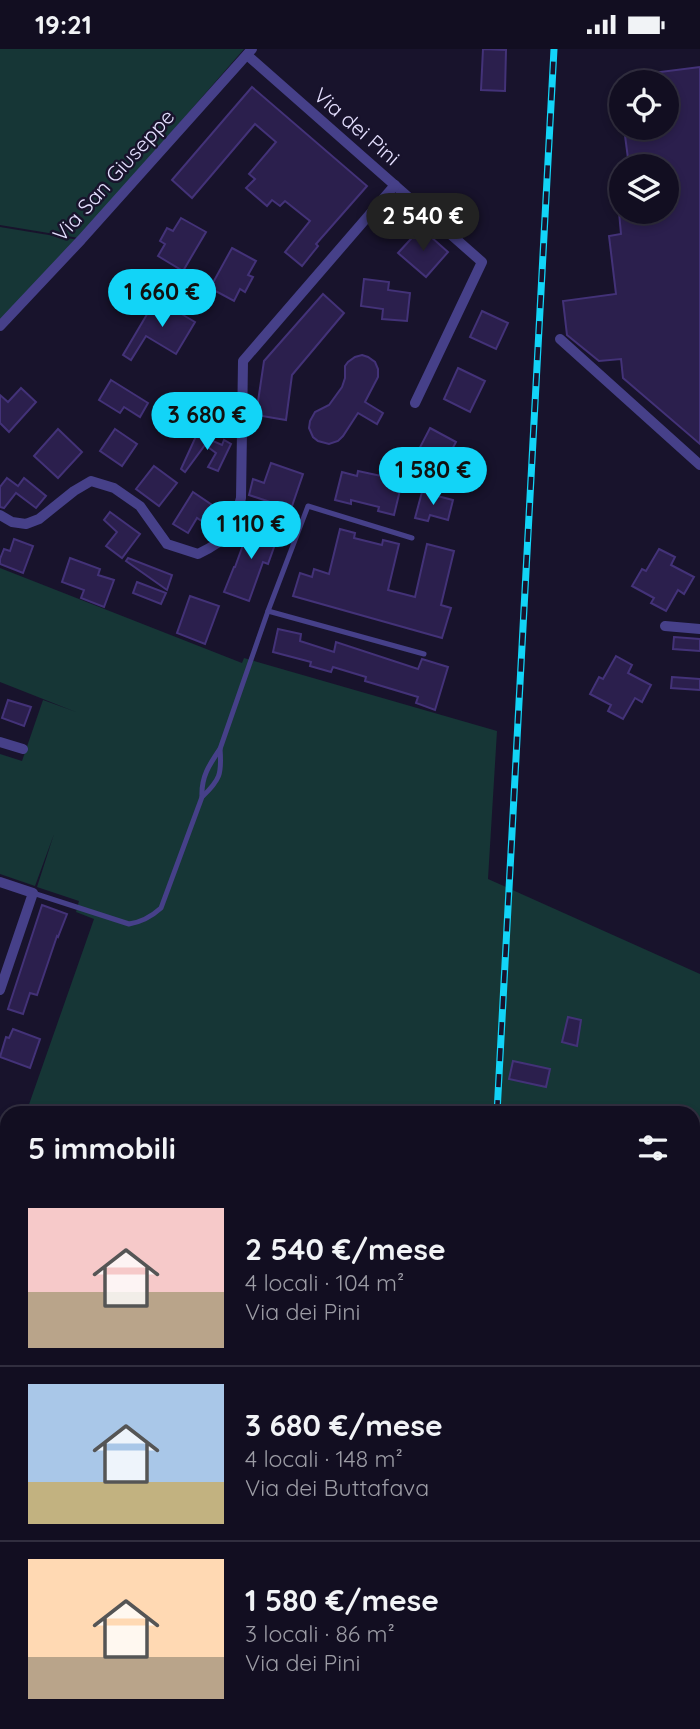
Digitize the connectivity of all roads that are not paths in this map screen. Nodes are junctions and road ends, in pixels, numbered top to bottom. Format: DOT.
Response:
graph roads {
  1 [pos="250,52"];
  2 [pos="395,185"];
  3 [pos="0,326"];
  4 [pos="560,339"];
  5 [pos="415,403"];
  6 [pos="700,465"];
  7 [pos="0,515"];
  8 [pos="412,538"];
  9 [pos="268,611"];
  10 [pos="665,626"];
  11 [pos="700,629"];
  12 [pos="424,654"];
  13 [pos="0,742"];
  14 [pos="23,749"];
  15 [pos="220,749"];
  16 [pos="202,797"];
  17 [pos="0,882"];
  18 [pos="33,893"];
  19 [pos="0,990"];
  1 -- 2 [label="street, Via dei Pini"];
  1 -- 3 [label="street, Via San Giuseppe"];
  2 -- 5 [label="street, Via dei Pini"];
  2 -- 7 [label="street"];
  4 -- 6 [label="street"];
  8 -- 9 [label="lane"];
  9 -- 12 [label="lane"];
  9 -- 15 [label="lane"];
  10 -- 11 [label="street"];
  13 -- 14 [label="street"];
  15 -- 16 [label="lane"];
  15 -- 16 [label="lane"];
  16 -- 18 [label="lane"];
  17 -- 18 [label="street"];
  18 -- 19 [label="street"];
}
